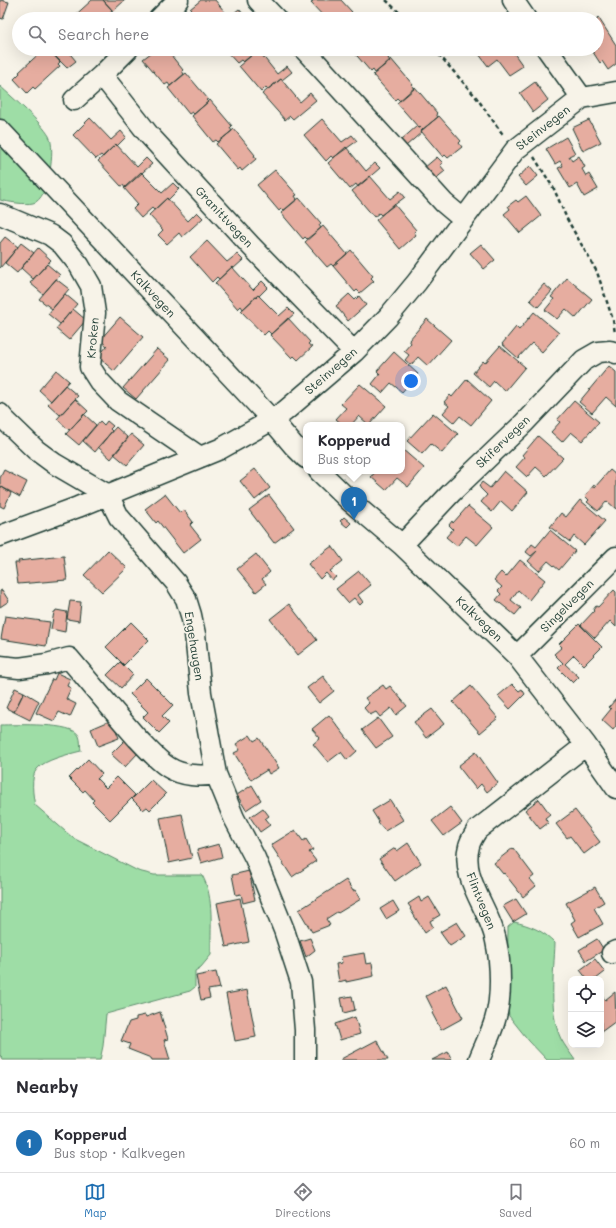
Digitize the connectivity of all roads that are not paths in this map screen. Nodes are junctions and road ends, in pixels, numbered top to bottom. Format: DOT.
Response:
graph roads {
  1 [pos="178,0"];
  2 [pos="258,0"];
  3 [pos="513,0"];
  4 [pos="166,12"];
  5 [pos="269,12"];
  6 [pos="521,12"];
  7 [pos="121,56"];
  8 [pos="310,56"];
  9 [pos="552,56"];
  10 [pos="102,75"];
  11 [pos="616,92"];
  12 [pos="582,98"];
  13 [pos="74,100"];
  14 [pos="0,130"];
  15 [pos="0,214"];
  16 [pos="462,218"];
  17 [pos="354,352"];
  18 [pos="613,352"];
  19 [pos="0,414"];
  20 [pos="272,420"];
  21 [pos="303,455"];
  22 [pos="200,457"];
  23 [pos="322,474"];
  24 [pos="108,495"];
  25 [pos="0,536"];
  26 [pos="402,545"];
  27 [pos="616,557"];
  28 [pos="517,656"];
  29 [pos="0,666"];
  30 [pos="586,745"];
  31 [pos="216,774"];
  32 [pos="615,784"];
  33 [pos="305,1060"];
  34 [pos="479,1060"];
  1 -- 4 [label="street"];
  2 -- 5 [label="street"];
  3 -- 6 [label="street"];
  7 -- 10 [label="street"];
  8 -- 16 [label="street"];
  9 -- 12 [label="street"];
  10 -- 13 [label="street"];
  10 -- 17 [label="street, Granittvegen"];
  11 -- 12 [label="street"];
  12 -- 16 [label="street, Steinvegen"];
  14 -- 20 [label="street, Kalkvegen"];
  15 -- 22 [label="street, Kroken"];
  16 -- 17 [label="street, Steinvegen"];
  17 -- 20 [label="street, Steinvegen"];
  18 -- 26 [label="street, Skifervegen"];
  19 -- 24 [label="street"];
  20 -- 21 [label="street, Kalkvegen"];
  20 -- 22 [label="street, Steinvegen"];
  22 -- 24 [label="street, Steinvegen"];
  23 -- 26 [label="street, Kalkvegen"];
  24 -- 25 [label="street, Steinvegen"];
  24 -- 31 [label="street, Engehaugen"];
  26 -- 28 [label="street, Kalkvegen"];
  27 -- 28 [label="street, Singelvegen"];
  28 -- 30 [label="street, Kalkvegen"];
  29 -- 31 [label="street"];
  30 -- 32 [label="street, Kalkvegen"];
  30 -- 34 [label="street, Flintvegen"];
  31 -- 33 [label="street, Engehaugen"];
}
